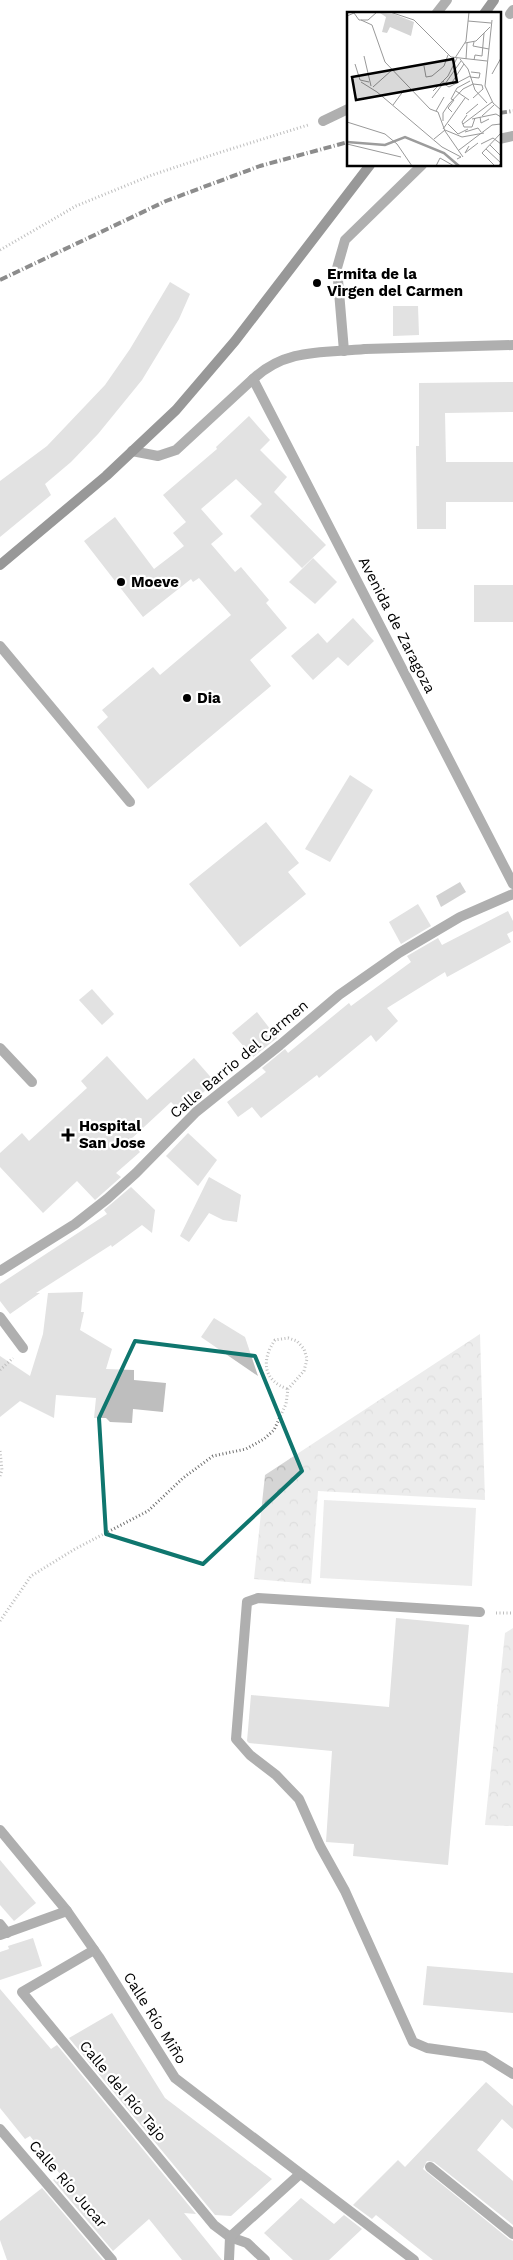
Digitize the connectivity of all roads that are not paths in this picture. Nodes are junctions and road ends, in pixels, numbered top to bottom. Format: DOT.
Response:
graph roads {
  1 [pos="447,0"];
  2 [pos="494,0"];
  3 [pos="438,12"];
  4 [pos="485,12"];
  5 [pos="347,109"];
  6 [pos="323,121"];
  7 [pos="513,136"];
  8 [pos="500,139"];
  9 [pos="369,166"];
  10 [pos="421,166"];
  11 [pos="513,345"];
  12 [pos="344,351"];
  13 [pos="253,379"];
  14 [pos="132,451"];
  15 [pos="0,565"];
  16 [pos="0,646"];
  17 [pos="130,802"];
  18 [pos="513,884"];
  19 [pos="513,894"];
  20 [pos="0,1048"];
  21 [pos="32,1082"];
  22 [pos="0,1271"];
  23 [pos="0,1317"];
  24 [pos="23,1348"];
  25 [pos="480,1612"];
  26 [pos="0,1830"];
  27 [pos="67,1911"];
  28 [pos="0,1924"];
  29 [pos="4,1934"];
  30 [pos="94,1950"];
  31 [pos="513,2074"];
  32 [pos="0,2129"];
  33 [pos="430,2167"];
  34 [pos="300,2174"];
  35 [pos="513,2234"];
  36 [pos="230,2237"];
  37 [pos="112,2260"];
  38 [pos="229,2260"];
  39 [pos="266,2260"];
  40 [pos="414,2260"];
  1 -- 3 [label="street"];
  2 -- 4 [label="main road"];
  5 -- 6 [label="street"];
  7 -- 8 [label="street"];
  9 -- 14 [label="main road"];
  10 -- 12 [label="street"];
  11 -- 12 [label="street"];
  12 -- 13 [label="street"];
  13 -- 14 [label="street"];
  13 -- 18 [label="street, Avenida de Zaragoza"];
  14 -- 15 [label="main road"];
  16 -- 17 [label="street"];
  19 -- 22 [label="street, Calle Barrio del Carmen"];
  20 -- 21 [label="street"];
  23 -- 24 [label="street"];
  25 -- 31 [label="street"];
  26 -- 27 [label="street, Calle Río Miño"];
  27 -- 29 [label="street"];
  27 -- 30 [label="street, Calle Río Miño"];
  28 -- 29 [label="street"];
  30 -- 34 [label="street, Calle Río Miño"];
  30 -- 36 [label="street, Calle del Río Tajo"];
  32 -- 37 [label="street, Calle Río Jucar"];
  33 -- 35 [label="street"];
  34 -- 36 [label="street"];
  34 -- 40 [label="street, Calle Río Miño"];
  36 -- 38 [label="street"];
  36 -- 39 [label="street, Calle del Río Tajo"];
}
